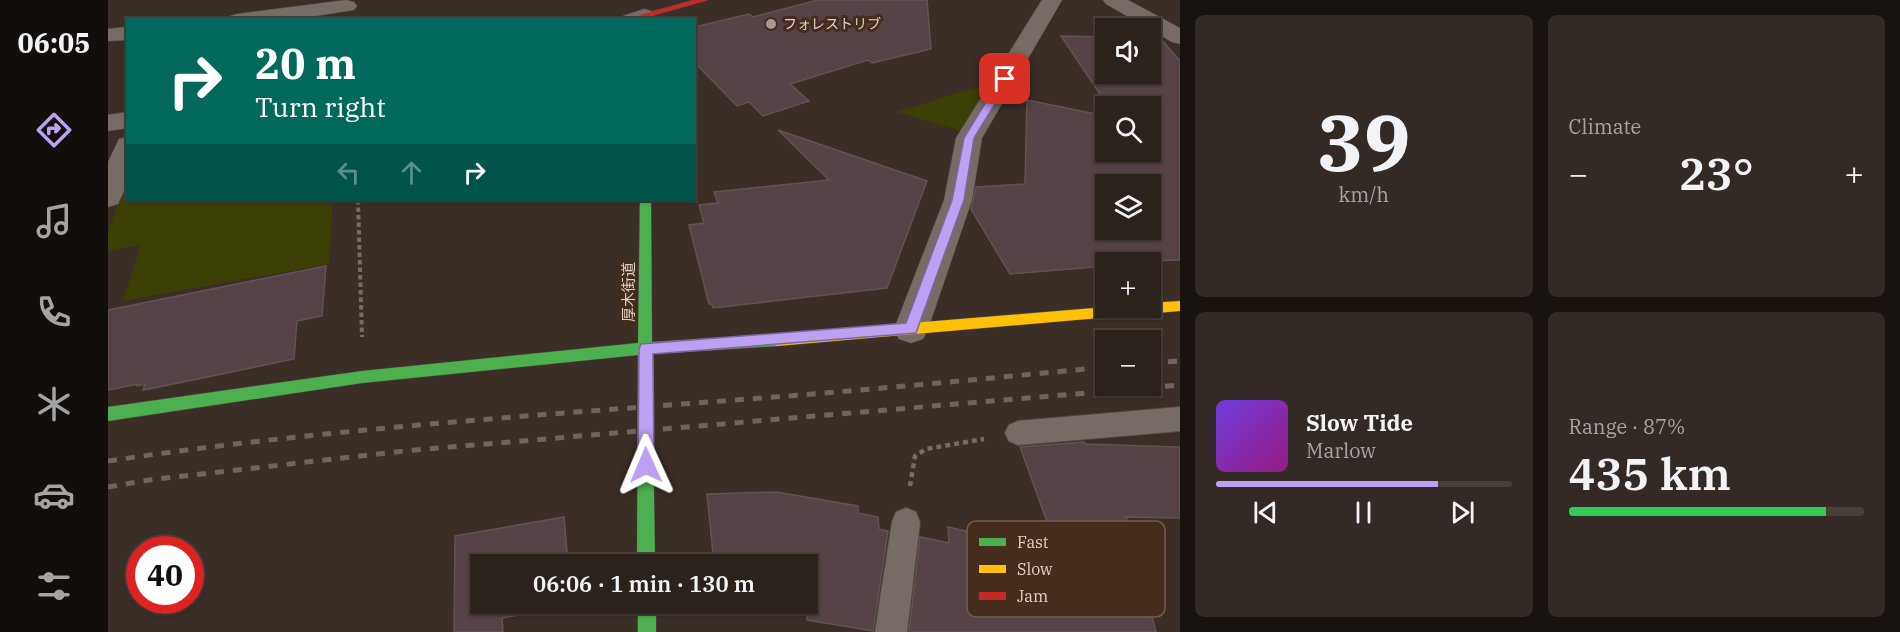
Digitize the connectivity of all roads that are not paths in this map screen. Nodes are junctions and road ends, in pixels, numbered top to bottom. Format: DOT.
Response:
graph roads {
  1 [pos="704,0"];
  2 [pos="1052,0"];
  3 [pos="1113,0"];
  4 [pos="347,8"];
  5 [pos="640,14"];
  6 [pos="255,18"];
  7 [pos="126,33"];
  8 [pos="108,35"];
  9 [pos="1180,37"];
  10 [pos="126,120"];
  11 [pos="108,123"];
  12 [pos="126,150"];
  13 [pos="108,197"];
  14 [pos="645,201"];
  15 [pos="1180,306"];
  16 [pos="911,328"];
  17 [pos="646,349"];
  18 [pos="108,414"];
  19 [pos="1180,419"];
  20 [pos="1018,433"];
  21 [pos="906,522"];
  22 [pos="646,554"];
  23 [pos="647,614"];
  24 [pos="647,632"];
  25 [pos="891,632"];
  1 -- 5 [label="street"];
  2 -- 16 [label="street"];
  3 -- 9 [label="street"];
  4 -- 6 [label="street"];
  7 -- 8 [label="street"];
  10 -- 11 [label="street"];
  12 -- 13 [label="street"];
  14 -- 17 [label="street, 厚木街道"];
  15 -- 16 [label="street"];
  16 -- 17 [label="street"];
  17 -- 18 [label="street"];
  17 -- 22 [label="street, 厚木街道"];
  19 -- 20 [label="lane"];
  21 -- 25 [label="lane"];
  23 -- 24 [label="street"];
}
